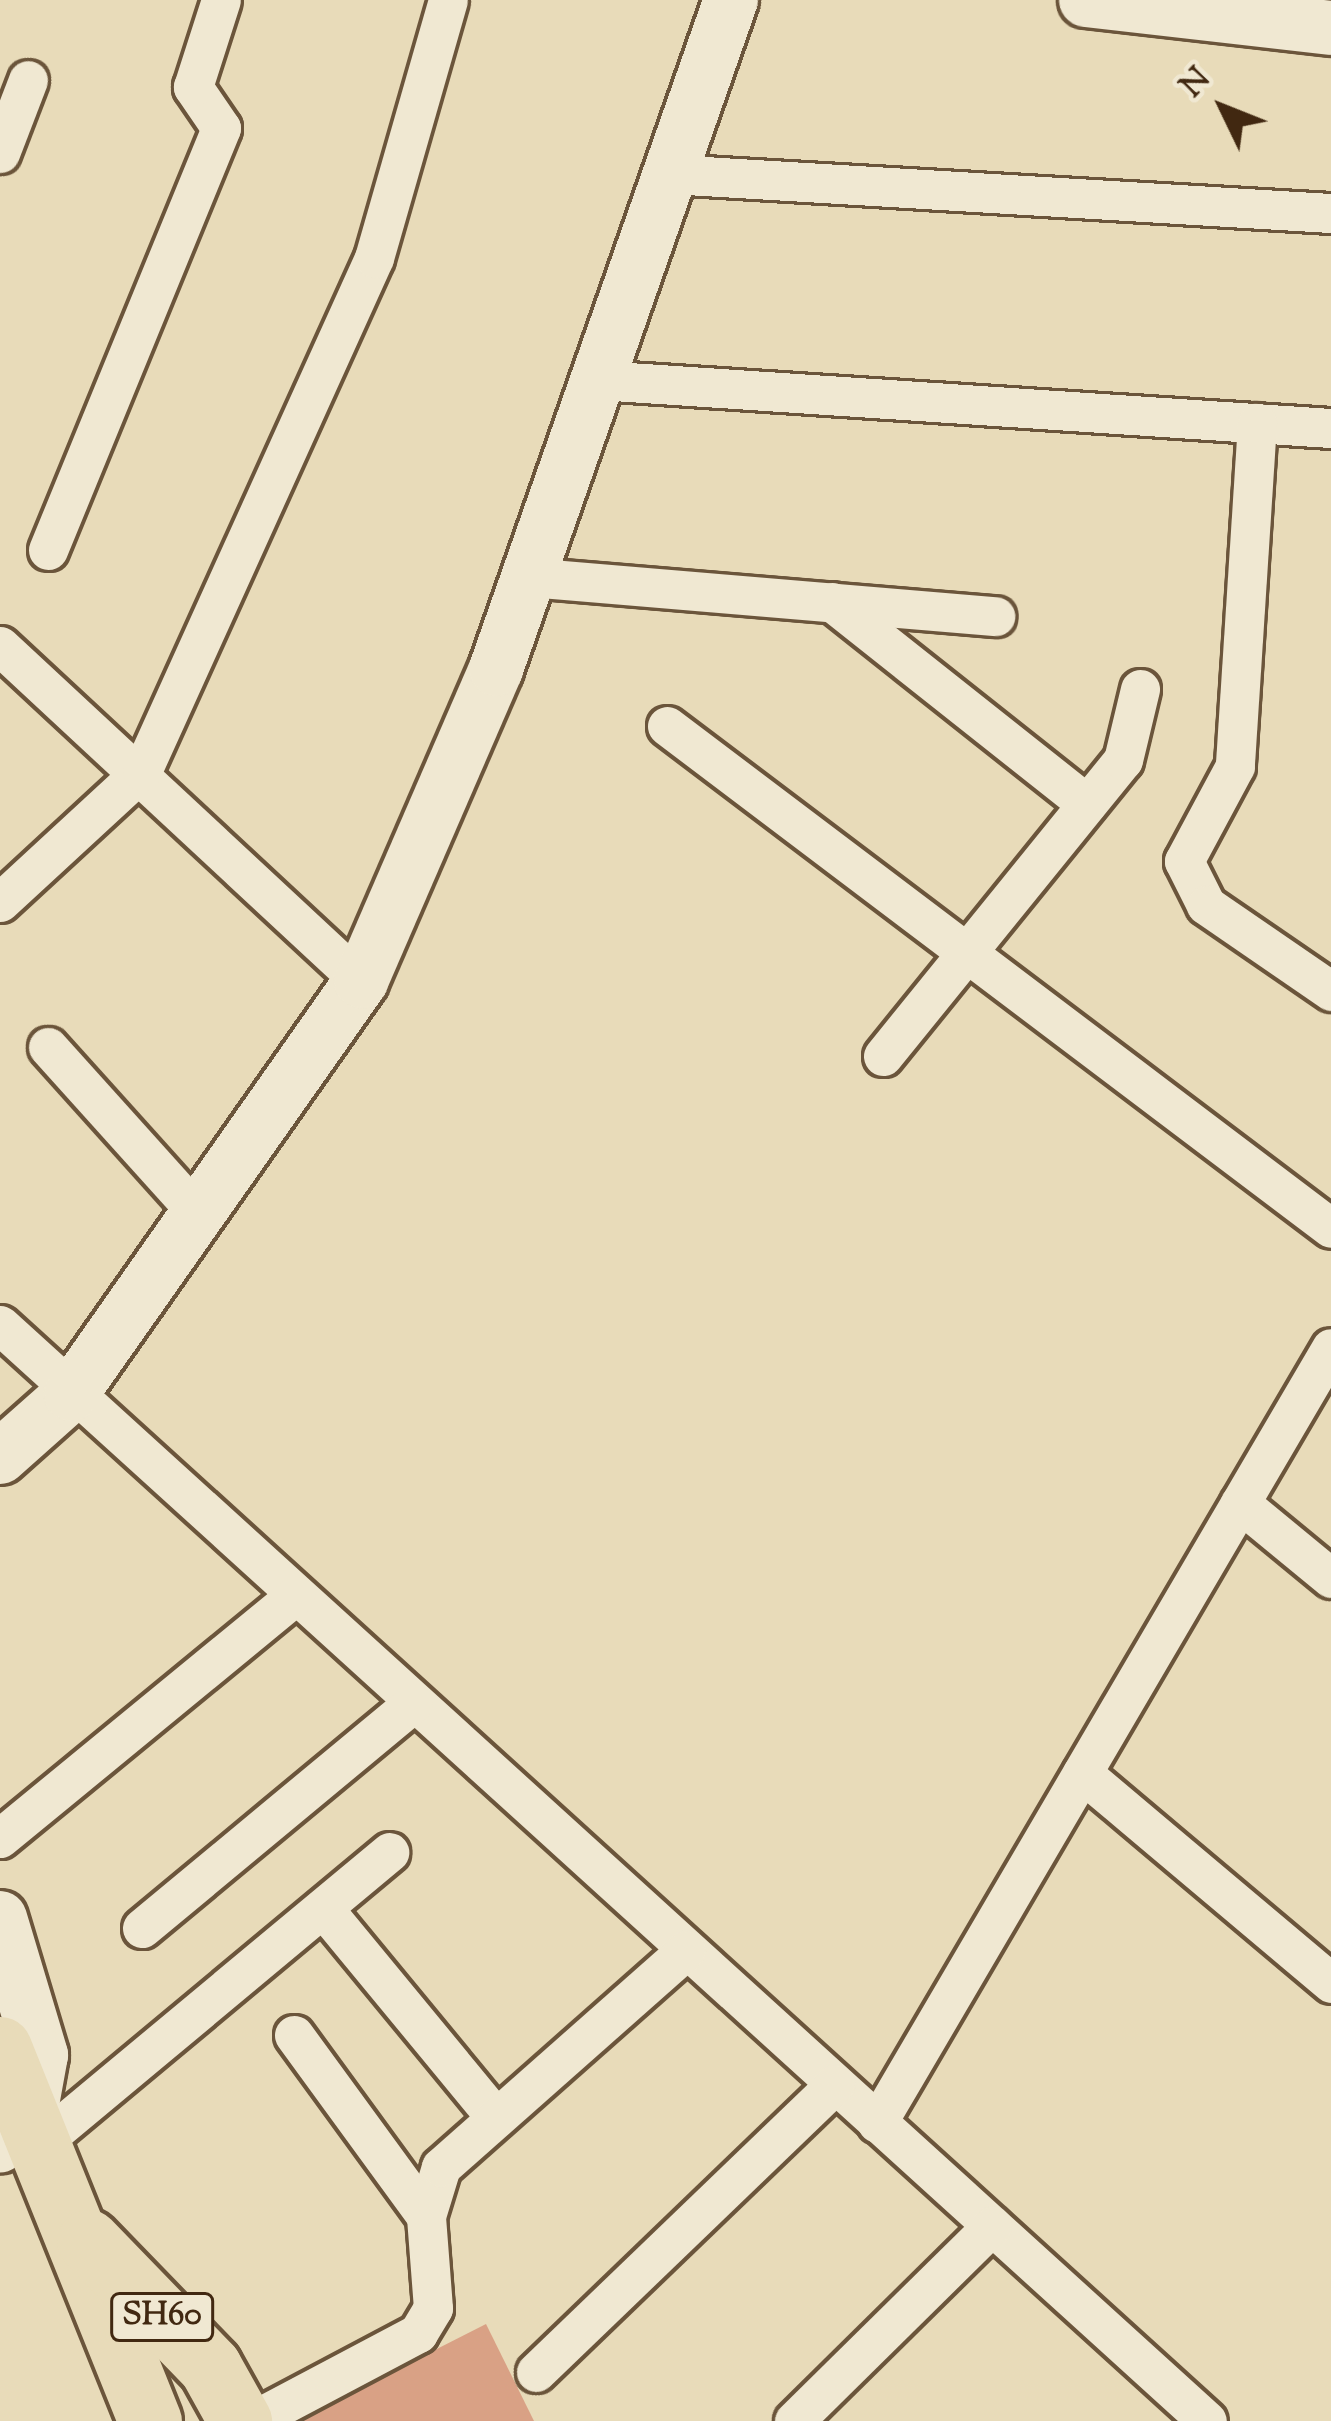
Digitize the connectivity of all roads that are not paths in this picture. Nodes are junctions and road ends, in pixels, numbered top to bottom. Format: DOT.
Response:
graph roads {
  1 [pos="221,0"];
  2 [pos="448,0"];
  3 [pos="731,0"];
  4 [pos="1085,0"];
  5 [pos="1331,28"];
  6 [pos="28,80"];
  7 [pos="0,153"];
  8 [pos="670,174"];
  9 [pos="1331,213"];
  10 [pos="598,380"];
  11 [pos="1258,423"];
  12 [pos="1331,428"];
  13 [pos="48,550"];
  14 [pos="528,577"];
  15 [pos="832,602"];
  16 [pos="995,616"];
  17 [pos="0,646"];
  18 [pos="1140,689"];
  19 [pos="667,726"];
  20 [pos="142,771"];
  21 [pos="1087,804"];
  22 [pos="0,902"];
  23 [pos="971,948"];
  24 [pos="361,981"];
  25 [pos="1331,991"];
  26 [pos="48,1047"];
  27 [pos="883,1056"];
  28 [pos="200,1216"];
  29 [pos="1331,1228"];
  30 [pos="0,1325"];
  31 [pos="1331,1348"];
  32 [pos="71,1394"];
  33 [pos="0,1457"];
  34 [pos="1240,1503"];
  35 [pos="1331,1578"];
  36 [pos="295,1596"];
  37 [pos="412,1702"];
  38 [pos="1082,1773"];
  39 [pos="0,1838"];
  40 [pos="389,1852"];
  41 [pos="323,1908"];
  42 [pos="0,1918"];
  43 [pos="142,1928"];
  44 [pos="686,1950"];
  45 [pos="1331,1983"];
  46 [pos="294,2035"];
  47 [pos="835,2084"];
  48 [pos="13,2102"];
  49 [pos="496,2118"];
  50 [pos="877,2122"];
  51 [pos="426,2216"];
  52 [pos="70,2223"];
  53 [pos="992,2226"];
  54 [pos="536,2372"];
  55 [pos="1164,2408"];
  56 [pos="142,2418"];
  57 [pos="240,2421"];
  58 [pos="252,2421"];
  59 [pos="794,2421"];
  60 [pos="1207,2421"];
  1 -- 13 [label="street"];
  2 -- 20 [label="street"];
  3 -- 8 [label="street"];
  4 -- 5 [label="street"];
  6 -- 7 [label="street"];
  8 -- 9 [label="street"];
  8 -- 10 [label="street"];
  10 -- 11 [label="street"];
  10 -- 14 [label="street"];
  11 -- 12 [label="street"];
  11 -- 25 [label="street"];
  14 -- 15 [label="street"];
  14 -- 24 [label="street"];
  15 -- 16 [label="street"];
  15 -- 21 [label="street"];
  17 -- 20 [label="street"];
  18 -- 21 [label="street"];
  19 -- 23 [label="street"];
  20 -- 22 [label="street"];
  20 -- 24 [label="street"];
  21 -- 23 [label="street"];
  23 -- 27 [label="street"];
  23 -- 29 [label="street"];
  24 -- 28 [label="street"];
  26 -- 28 [label="street"];
  28 -- 32 [label="street"];
  30 -- 32 [label="street"];
  31 -- 34 [label="street"];
  32 -- 33 [label="street"];
  32 -- 36 [label="street"];
  34 -- 35 [label="street"];
  34 -- 38 [label="street"];
  36 -- 37 [label="street"];
  36 -- 39 [label="street"];
  37 -- 43 [label="street"];
  37 -- 44 [label="street"];
  38 -- 45 [label="street"];
  38 -- 50 [label="street"];
  40 -- 41 [label="street"];
  41 -- 48 [label="street"];
  41 -- 49 [label="street"];
  42 -- 48 [label="street"];
  44 -- 47 [label="street"];
  44 -- 49 [label="street"];
  46 -- 51 [label="street"];
  47 -- 50 [label="street"];
  47 -- 54 [label="street"];
  48 -- 52 [label="main road, SH60"];
  49 -- 51 [label="street"];
  50 -- 53 [label="street"];
  51 -- 58 [label="street"];
  52 -- 56 [label="main road, SH60"];
  52 -- 57 [label="main road, SH60"];
  53 -- 55 [label="street"];
  53 -- 59 [label="street"];
  55 -- 60 [label="street"];
}
